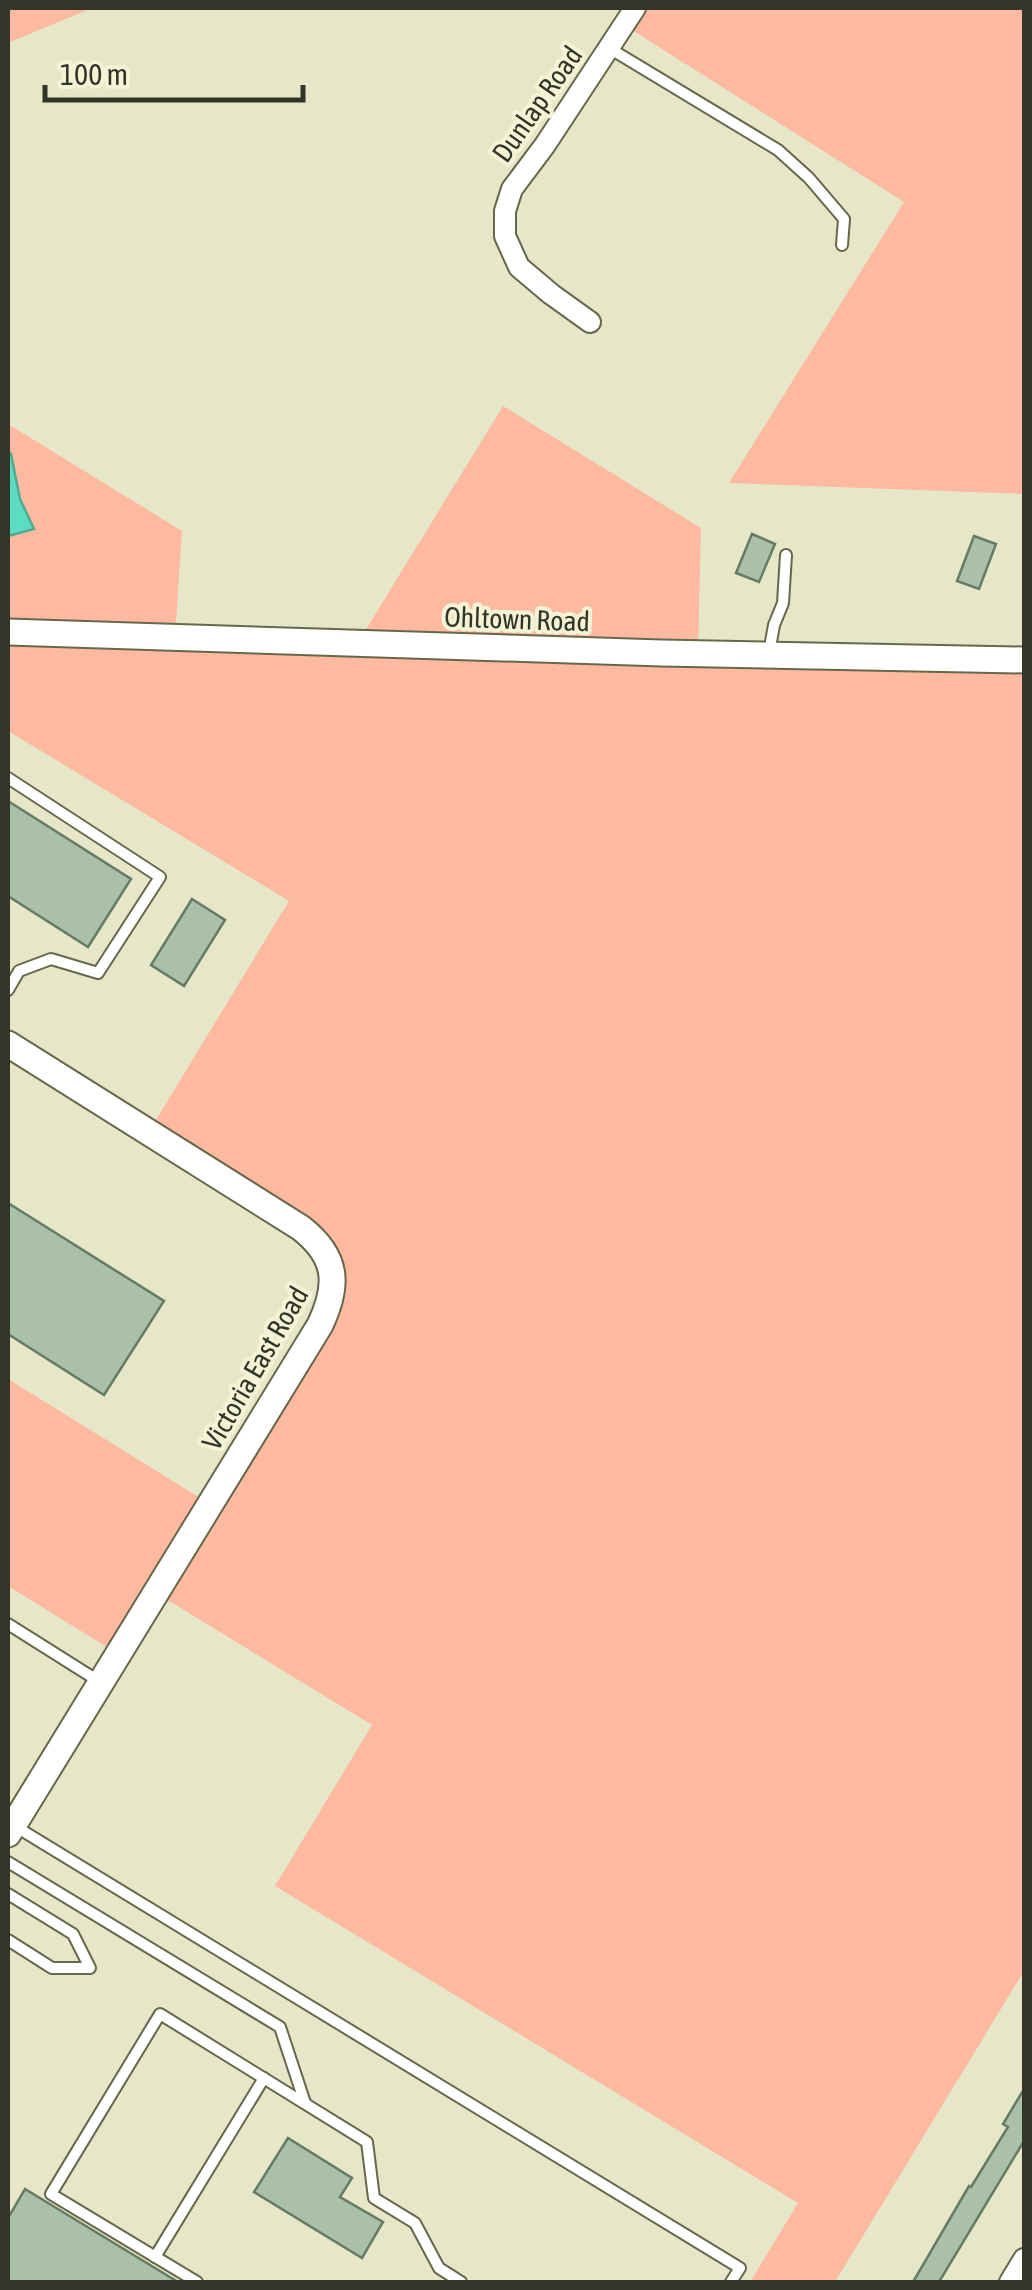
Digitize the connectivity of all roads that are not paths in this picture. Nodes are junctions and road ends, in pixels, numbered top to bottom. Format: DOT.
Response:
graph roads {
  1 [pos="635,8"];
  2 [pos="609,48"];
  3 [pos="842,245"];
  4 [pos="590,322"];
  5 [pos="786,556"];
  6 [pos="8,632"];
  7 [pos="768,654"];
  8 [pos="1024,660"];
  9 [pos="8,778"];
  10 [pos="8,990"];
  11 [pos="8,1044"];
  12 [pos="8,1624"];
  13 [pos="100,1682"];
  14 [pos="10,1829"];
  15 [pos="8,1862"];
  16 [pos="8,1894"];
  17 [pos="8,1940"];
  18 [pos="264,2078"];
  19 [pos="305,2104"];
  20 [pos="155,2257"];
  21 [pos="1024,2259"];
  22 [pos="197,2282"];
  23 [pos="462,2282"];
  24 [pos="731,2282"];
  25 [pos="1010,2282"];
  1 -- 2 [label="street, Dunlap Road"];
  2 -- 3 [label="lane"];
  2 -- 4 [label="street, Dunlap Road"];
  5 -- 7 [label="lane"];
  6 -- 7 [label="street, Ohltown Road"];
  7 -- 8 [label="street, Ohltown Road"];
  9 -- 10 [label="lane"];
  11 -- 13 [label="street, Victoria East Road"];
  12 -- 13 [label="lane"];
  13 -- 14 [label="street, Victoria East Road"];
  14 -- 24 [label="lane"];
  15 -- 19 [label="lane"];
  16 -- 17 [label="lane"];
  18 -- 19 [label="lane"];
  18 -- 20 [label="lane"];
  18 -- 20 [label="lane"];
  19 -- 23 [label="lane"];
  20 -- 22 [label="lane"];
  21 -- 25 [label="street"];
}
